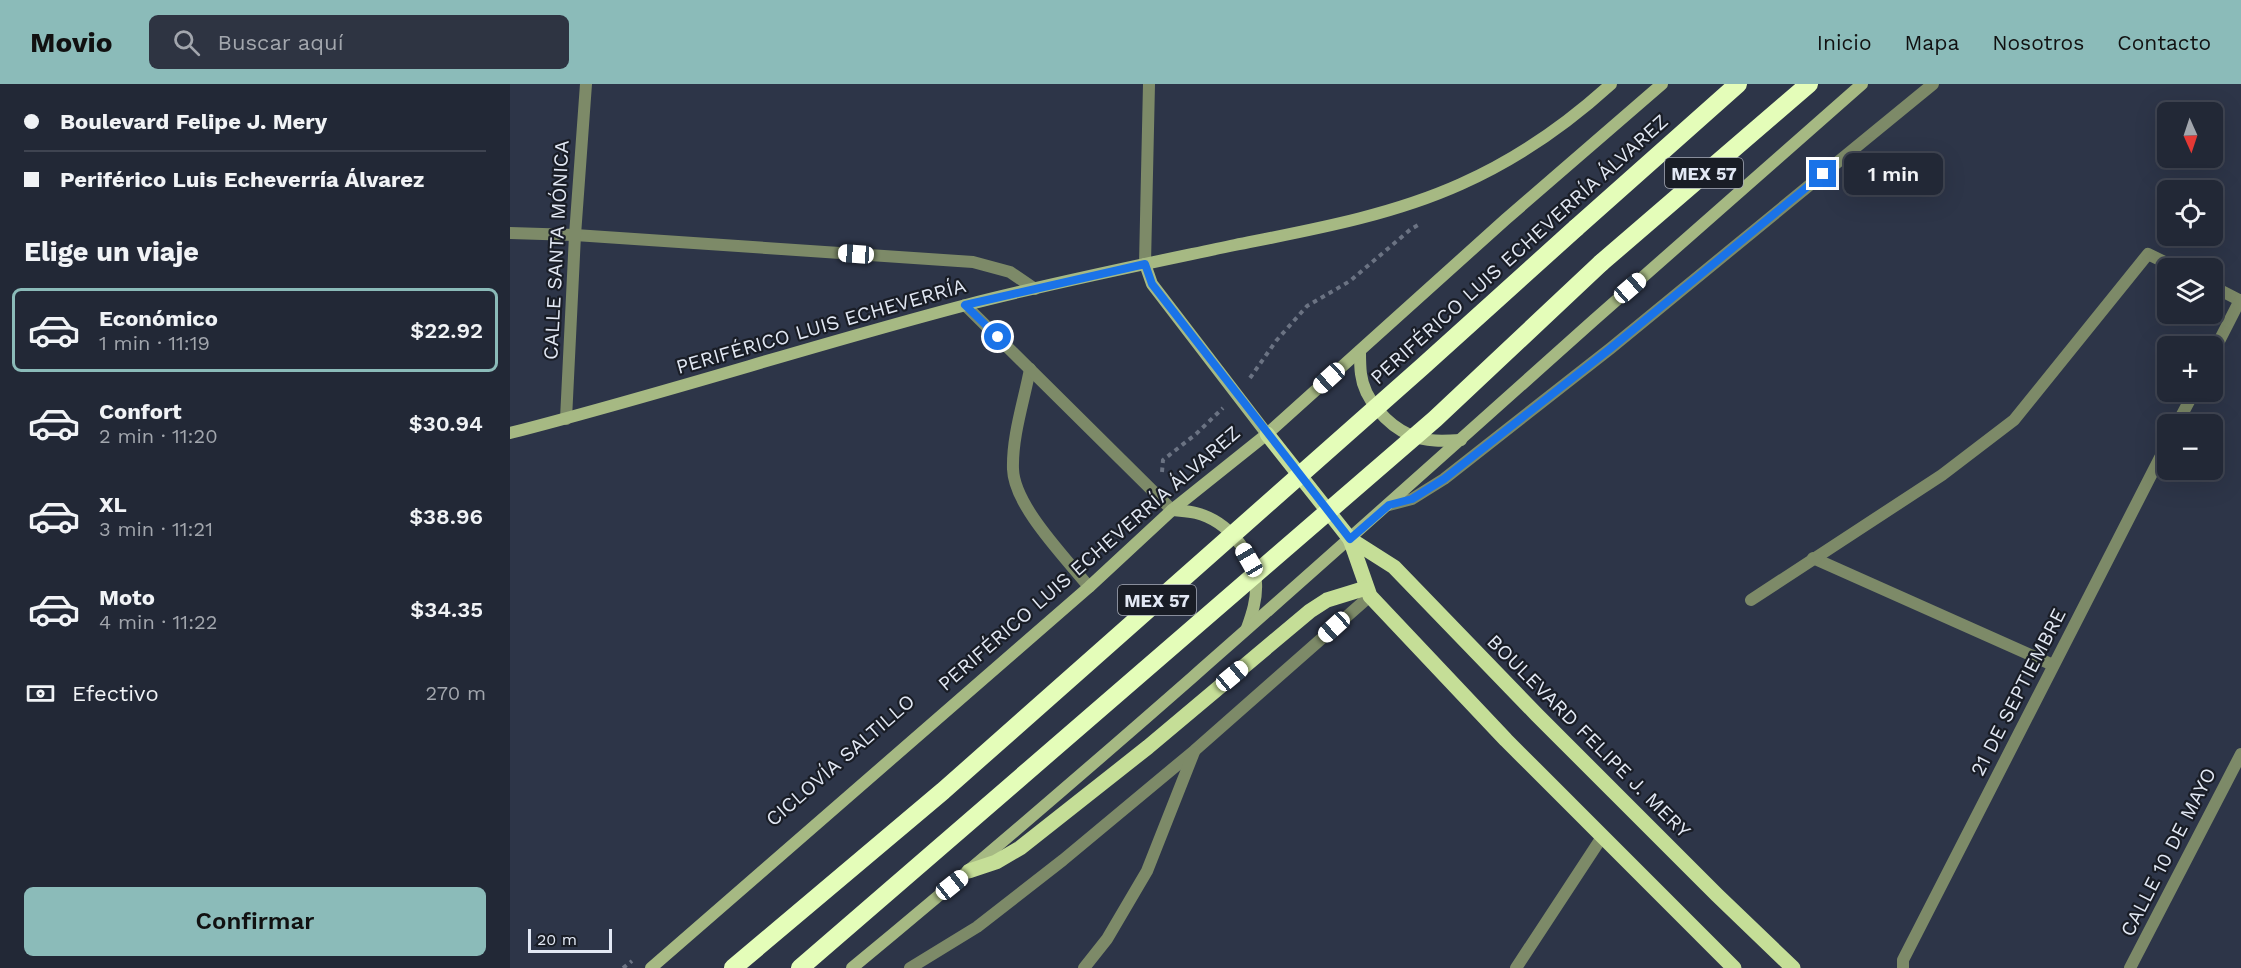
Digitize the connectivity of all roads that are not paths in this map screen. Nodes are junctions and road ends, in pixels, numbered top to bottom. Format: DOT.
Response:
graph roads {
  1 [pos="586,84"];
  2 [pos="1149,84"];
  3 [pos="1611,84"];
  4 [pos="1738,84"];
  5 [pos="1809,84"];
  6 [pos="1863,84"];
  7 [pos="1933,84"];
  8 [pos="1653,87"];
  9 [pos="510,233"];
  10 [pos="575,235"];
  11 [pos="2157,258"];
  12 [pos="1145,264"];
  13 [pos="1035,289"];
  14 [pos="2223,291"];
  15 [pos="2241,300"];
  16 [pos="965,305"];
  17 [pos="2222,336"];
  18 [pos="1360,351"];
  19 [pos="1030,369"];
  20 [pos="566,419"];
  21 [pos="510,433"];
  22 [pos="1267,434"];
  23 [pos="1461,440"];
  24 [pos="2157,463"];
  25 [pos="1389,505"];
  26 [pos="1172,510"];
  27 [pos="1350,539"];
  28 [pos="1813,558"];
  29 [pos="1089,587"];
  30 [pos="1368,592"];
  31 [pos="1751,600"];
  32 [pos="1246,629"];
  33 [pos="2053,665"];
  34 [pos="1194,751"];
  35 [pos="2241,754"];
  36 [pos="1602,837"];
  37 [pos="969,871"];
  38 [pos="1903,964"];
  39 [pos="651,968"];
  40 [pos="733,968"];
  41 [pos="800,968"];
  42 [pos="852,968"];
  43 [pos="910,968"];
  44 [pos="1084,968"];
  45 [pos="1516,968"];
  46 [pos="1734,968"];
  47 [pos="1793,968"];
  48 [pos="2130,968"];
  1 -- 10 [label="street, CALLE SANTA MÓNICA"];
  2 -- 12 [label="street"];
  3 -- 12 [label="main road, PERIFÉRICO LUIS ECHEVERRÍA"];
  4 -- 40 [label="highway, PERIFÉRICO LUIS ECHEVERRÍA ÁLVAREZ / MEX 57, bridge"];
  5 -- 41 [label="highway, MEX 57, bridge"];
  6 -- 23 [label="main road"];
  7 -- 25 [label="street"];
  8 -- 18 [label="main road, PERIFÉRICO LUIS ECHEVERRÍA ÁLVAREZ"];
  9 -- 10 [label="street"];
  10 -- 13 [label="street"];
  10 -- 20 [label="street, CALLE SANTA MÓNICA"];
  11 -- 28 [label="street"];
  12 -- 13 [label="main road, PERIFÉRICO LUIS ECHEVERRÍA"];
  12 -- 22 [label="main road, BOULEVARD FELIPE J. MERY"];
  13 -- 16 [label="main road, PERIFÉRICO LUIS ECHEVERRÍA"];
  14 -- 15 [label="street"];
  15 -- 17 [label="street"];
  16 -- 19 [label="street"];
  16 -- 20 [label="main road, PERIFÉRICO LUIS ECHEVERRÍA"];
  18 -- 22 [label="main road, PERIFÉRICO LUIS ECHEVERRÍA ÁLVAREZ"];
  18 -- 23 [label="main road"];
  19 -- 26 [label="street"];
  19 -- 29 [label="street"];
  20 -- 21 [label="main road, PERIFÉRICO LUIS ECHEVERRÍA"];
  22 -- 26 [label="main road, PERIFÉRICO LUIS ECHEVERRÍA ÁLVAREZ"];
  22 -- 27 [label="main road, BOULEVARD FELIPE J. MERY"];
  23 -- 25 [label="main road"];
  24 -- 33 [label="street, 21 DE SEPTIEMBRE"];
  25 -- 27 [label="main road"];
  26 -- 29 [label="main road, PERIFÉRICO LUIS ECHEVERRÍA ÁLVAREZ"];
  26 -- 32 [label="main road"];
  27 -- 30 [label="main road, BOULEVARD FELIPE J. MERY"];
  27 -- 32 [label="main road"];
  27 -- 47 [label="main road, BOULEVARD FELIPE J. MERY"];
  28 -- 31 [label="street"];
  28 -- 33 [label="street"];
  29 -- 39 [label="main road, PERIFÉRICO LUIS ECHEVERRÍA ÁLVAREZ"];
  30 -- 34 [label="street"];
  30 -- 36 [label="main road, BOULEVARD FELIPE J. MERY"];
  30 -- 37 [label="main road"];
  32 -- 37 [label="main road"];
  33 -- 38 [label="street, 21 DE SEPTIEMBRE"];
  34 -- 43 [label="street"];
  34 -- 44 [label="street"];
  35 -- 48 [label="street, CALLE 10 DE MAYO"];
  36 -- 45 [label="street"];
  36 -- 46 [label="main road, BOULEVARD FELIPE J. MERY"];
  37 -- 42 [label="main road"];
}
